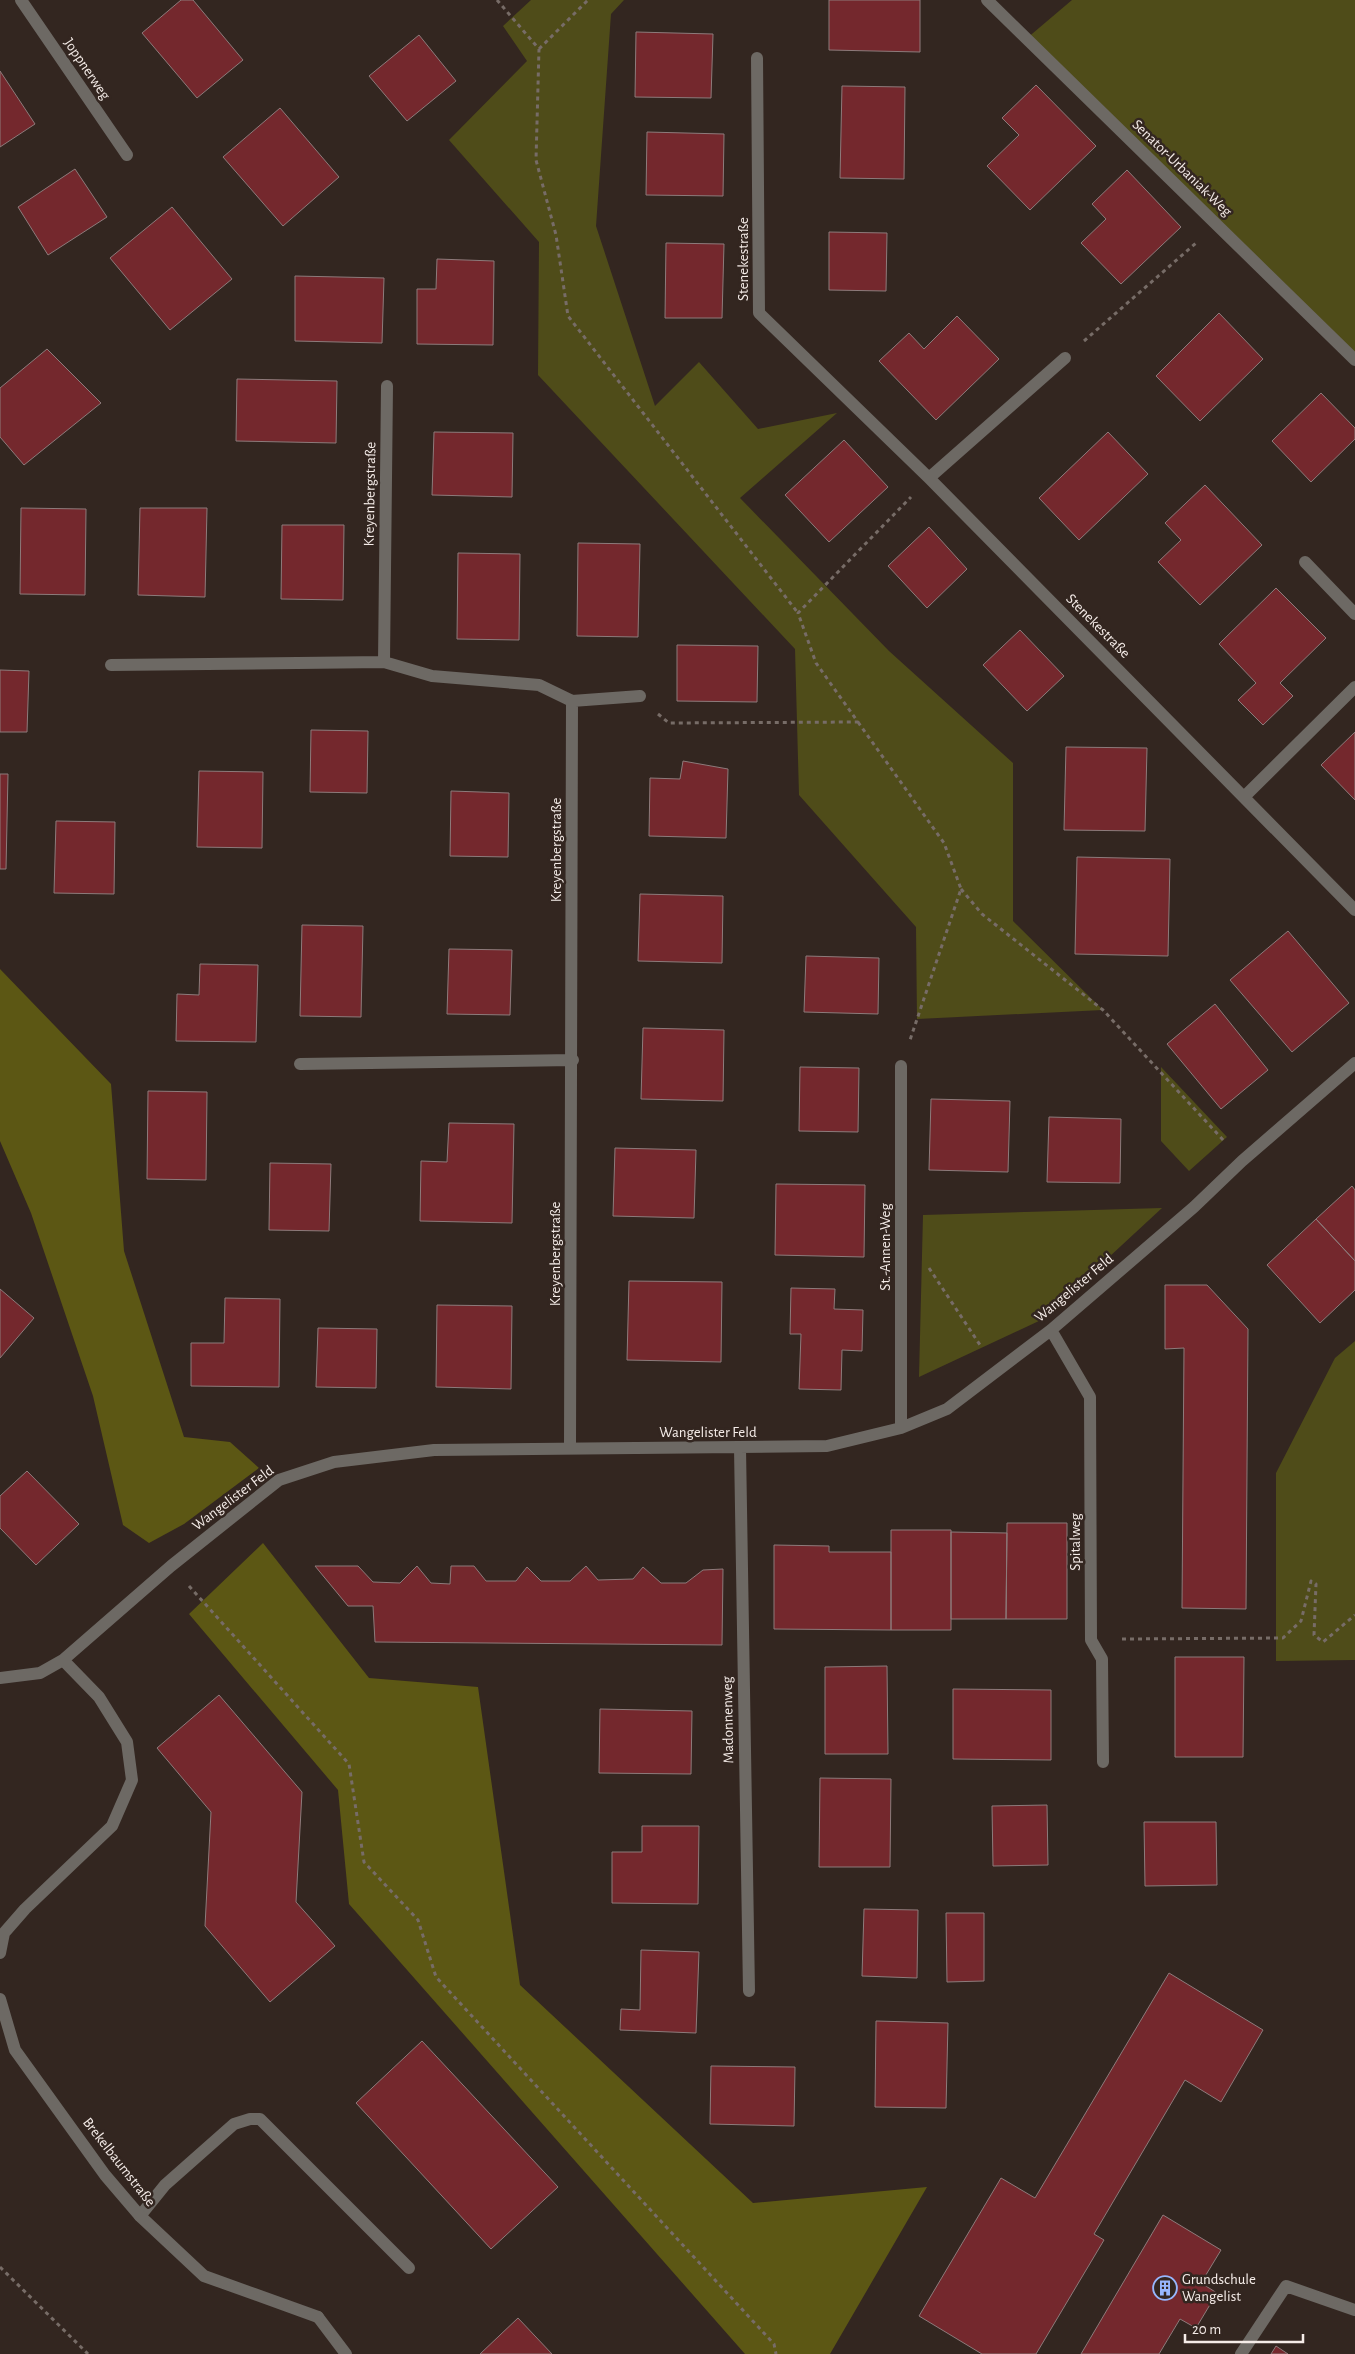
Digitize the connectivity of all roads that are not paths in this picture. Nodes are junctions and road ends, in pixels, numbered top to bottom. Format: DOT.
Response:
graph roads {
  1 [pos="21,0"];
  2 [pos="987,0"];
  3 [pos="757,58"];
  4 [pos="126,155"];
  5 [pos="1065,358"];
  6 [pos="1355,360"];
  7 [pos="387,386"];
  8 [pos="929,478"];
  9 [pos="1305,562"];
  10 [pos="1355,614"];
  11 [pos="384,662"];
  12 [pos="111,665"];
  13 [pos="1355,687"];
  14 [pos="640,696"];
  15 [pos="572,701"];
  16 [pos="1244,798"];
  17 [pos="1355,910"];
  18 [pos="573,1060"];
  19 [pos="1355,1063"];
  20 [pos="300,1064"];
  21 [pos="901,1066"];
  22 [pos="1051,1330"];
  23 [pos="901,1428"];
  24 [pos="570,1448"];
  25 [pos="740,1448"];
  26 [pos="63,1660"];
  27 [pos="0,1678"];
  28 [pos="1103,1762"];
  29 [pos="0,1953"];
  30 [pos="749,1991"];
  31 [pos="0,1999"];
  32 [pos="140,2216"];
  33 [pos="409,2268"];
  34 [pos="1355,2310"];
  35 [pos="346,2354"];
  36 [pos="1241,2354"];
  1 -- 4 [label="street, Joppnerweg"];
  2 -- 6 [label="street, Senator-Urbaniak-Weg"];
  3 -- 8 [label="street, Stenekestraße"];
  5 -- 8 [label="street"];
  7 -- 11 [label="street, Kreyenbergstraße"];
  8 -- 16 [label="street, Stenekestraße"];
  9 -- 10 [label="street"];
  11 -- 12 [label="street"];
  11 -- 15 [label="street"];
  13 -- 16 [label="street"];
  14 -- 15 [label="street"];
  15 -- 18 [label="street, Kreyenbergstraße"];
  16 -- 17 [label="street, Stenekestraße"];
  18 -- 20 [label="street"];
  18 -- 24 [label="street, Kreyenbergstraße"];
  19 -- 22 [label="street, Wangelister Feld"];
  21 -- 23 [label="street, St.-Annen-Weg"];
  22 -- 23 [label="street, Wangelister Feld"];
  22 -- 28 [label="street, Spitalweg"];
  23 -- 25 [label="street, Wangelister Feld"];
  24 -- 25 [label="street, Wangelister Feld"];
  24 -- 26 [label="street, Wangelister Feld"];
  25 -- 30 [label="street, Madonnenweg"];
  26 -- 27 [label="street, Wangelister Feld"];
  26 -- 29 [label="street"];
  31 -- 32 [label="street, Brekelbaumstraße"];
  32 -- 33 [label="street"];
  32 -- 35 [label="street, Brekelbaumstraße"];
  34 -- 36 [label="street"];
}
